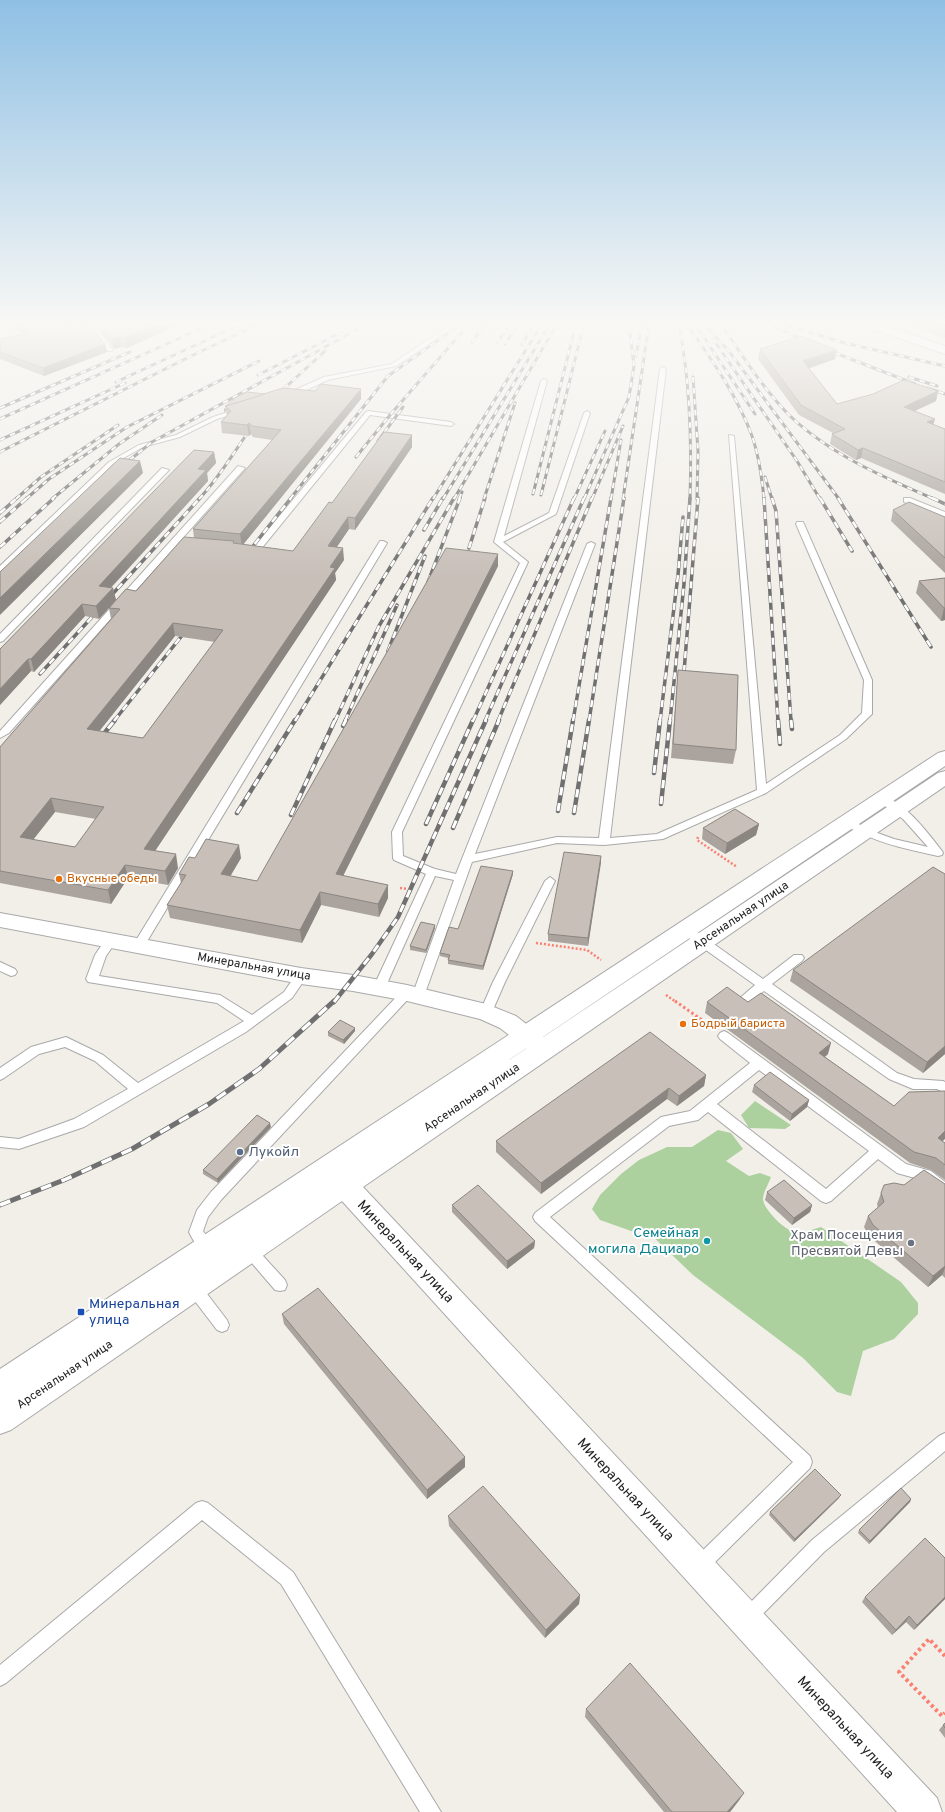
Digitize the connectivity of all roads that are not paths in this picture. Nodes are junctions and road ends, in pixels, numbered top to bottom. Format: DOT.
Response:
graph roads {
  1 [pos="244,409"];
  2 [pos="536,409"];
  3 [pos="658,409"];
  4 [pos="587,414"];
  5 [pos="451,424"];
  6 [pos="731,436"];
  7 [pos="241,468"];
  8 [pos="165,470"];
  9 [pos="907,500"];
  10 [pos="945,515"];
  11 [pos="800,524"];
  12 [pos="498,542"];
  13 [pos="383,544"];
  14 [pos="591,544"];
  15 [pos="241,551"];
  16 [pos="0,570"];
  17 [pos="0,639"];
  18 [pos="0,735"];
  19 [pos="945,757"];
  20 [pos="945,777"];
  21 [pos="762,790"];
  22 [pos="891,804"];
  23 [pos="855,828"];
  24 [pos="604,842"];
  25 [pos="942,855"];
  26 [pos="469,859"];
  27 [pos="432,872"];
  28 [pos="460,878"];
  29 [pos="550,881"];
  30 [pos="0,920"];
  31 [pos="694,936"];
  32 [pos="111,940"];
  33 [pos="139,946"];
  34 [pos="798,958"];
  35 [pos="0,966"];
  36 [pos="11,972"];
  37 [pos="301,976"];
  38 [pos="763,985"];
  39 [pos="379,988"];
  40 [pos="413,994"];
  41 [pos="746,998"];
  42 [pos="486,1012"];
  43 [pos="252,1022"];
  44 [pos="724,1036"];
  45 [pos="535,1043"];
  46 [pos="759,1062"];
  47 [pos="0,1075"];
  48 [pos="943,1084"];
  49 [pos="137,1089"];
  50 [pos="707,1104"];
  51 [pos="0,1142"];
  52 [pos="878,1151"];
  53 [pos="336,1176"];
  54 [pos="945,1190"];
  55 [pos="208,1247"];
  56 [pos="249,1250"];
  57 [pos="186,1277"];
  58 [pos="280,1285"];
  59 [pos="222,1325"];
  60 [pos="0,1386"];
  61 [pos="0,1419"];
  62 [pos="945,1441"];
  63 [pos="697,1568"];
  64 [pos="745,1620"];
  65 [pos="0,1677"];
  66 [pos="431,1812"];
  67 [pos="923,1812"];
  1 -- 16 [label="lane"];
  2 -- 12 [label="lane"];
  3 -- 24 [label="lane"];
  4 -- 12 [label="lane"];
  5 -- 15 [label="lane"];
  6 -- 21 [label="lane"];
  7 -- 18 [label="lane"];
  8 -- 17 [label="lane"];
  9 -- 10 [label="lane"];
  11 -- 21 [label="lane"];
  12 -- 27 [label="lane"];
  13 -- 33 [label="lane"];
  14 -- 26 [label="lane"];
  19 -- 22 [label="street, Арсенальная улица"];
  20 -- 22 [label="street, Арсенальная улица"];
  21 -- 24 [label="lane"];
  22 -- 23 [label="street, Арсенальная улица"];
  22 -- 25 [label="lane"];
  23 -- 25 [label="lane"];
  23 -- 31 [label="street, Арсенальная улица"];
  24 -- 26 [label="lane"];
  26 -- 28 [label="lane"];
  27 -- 28 [label="lane"];
  27 -- 39 [label="lane"];
  28 -- 40 [label="lane"];
  29 -- 42 [label="lane"];
  30 -- 32 [label="street, Минеральная улица"];
  31 -- 38 [label="lane"];
  31 -- 45 [label="street, Арсенальная улица"];
  32 -- 33 [label="street, Минеральная улица"];
  32 -- 43 [label="lane"];
  33 -- 37 [label="street, Минеральная улица"];
  34 -- 38 [label="lane"];
  35 -- 36 [label="lane"];
  37 -- 39 [label="street, Минеральная улица"];
  37 -- 43 [label="lane"];
  38 -- 41 [label="lane"];
  38 -- 48 [label="lane"];
  39 -- 40 [label="street, Минеральная улица"];
  40 -- 42 [label="street, Минеральная улица"];
  40 -- 55 [label="lane"];
  42 -- 45 [label="street, Минеральная улица"];
  43 -- 49 [label="lane"];
  44 -- 46 [label="lane"];
  45 -- 53 [label="street, Арсенальная улица"];
  46 -- 50 [label="lane"];
  46 -- 52 [label="lane"];
  47 -- 49 [label="lane"];
  49 -- 51 [label="lane"];
  50 -- 52 [label="lane"];
  50 -- 63 [label="lane"];
  52 -- 54 [label="lane"];
  53 -- 55 [label="street, Арсенальная улица"];
  53 -- 56 [label="street, Арсенальная улица"];
  53 -- 63 [label="street, Минеральная улица"];
  55 -- 57 [label="street, Арсенальная улица"];
  56 -- 57 [label="street, Арсенальная улица"];
  56 -- 58 [label="lane"];
  57 -- 59 [label="lane"];
  57 -- 60 [label="street, Арсенальная улица"];
  57 -- 61 [label="street, Арсенальная улица"];
  62 -- 64 [label="lane"];
  63 -- 64 [label="street, Минеральная улица"];
  64 -- 67 [label="street, Минеральная улица"];
  65 -- 66 [label="lane"];
}
